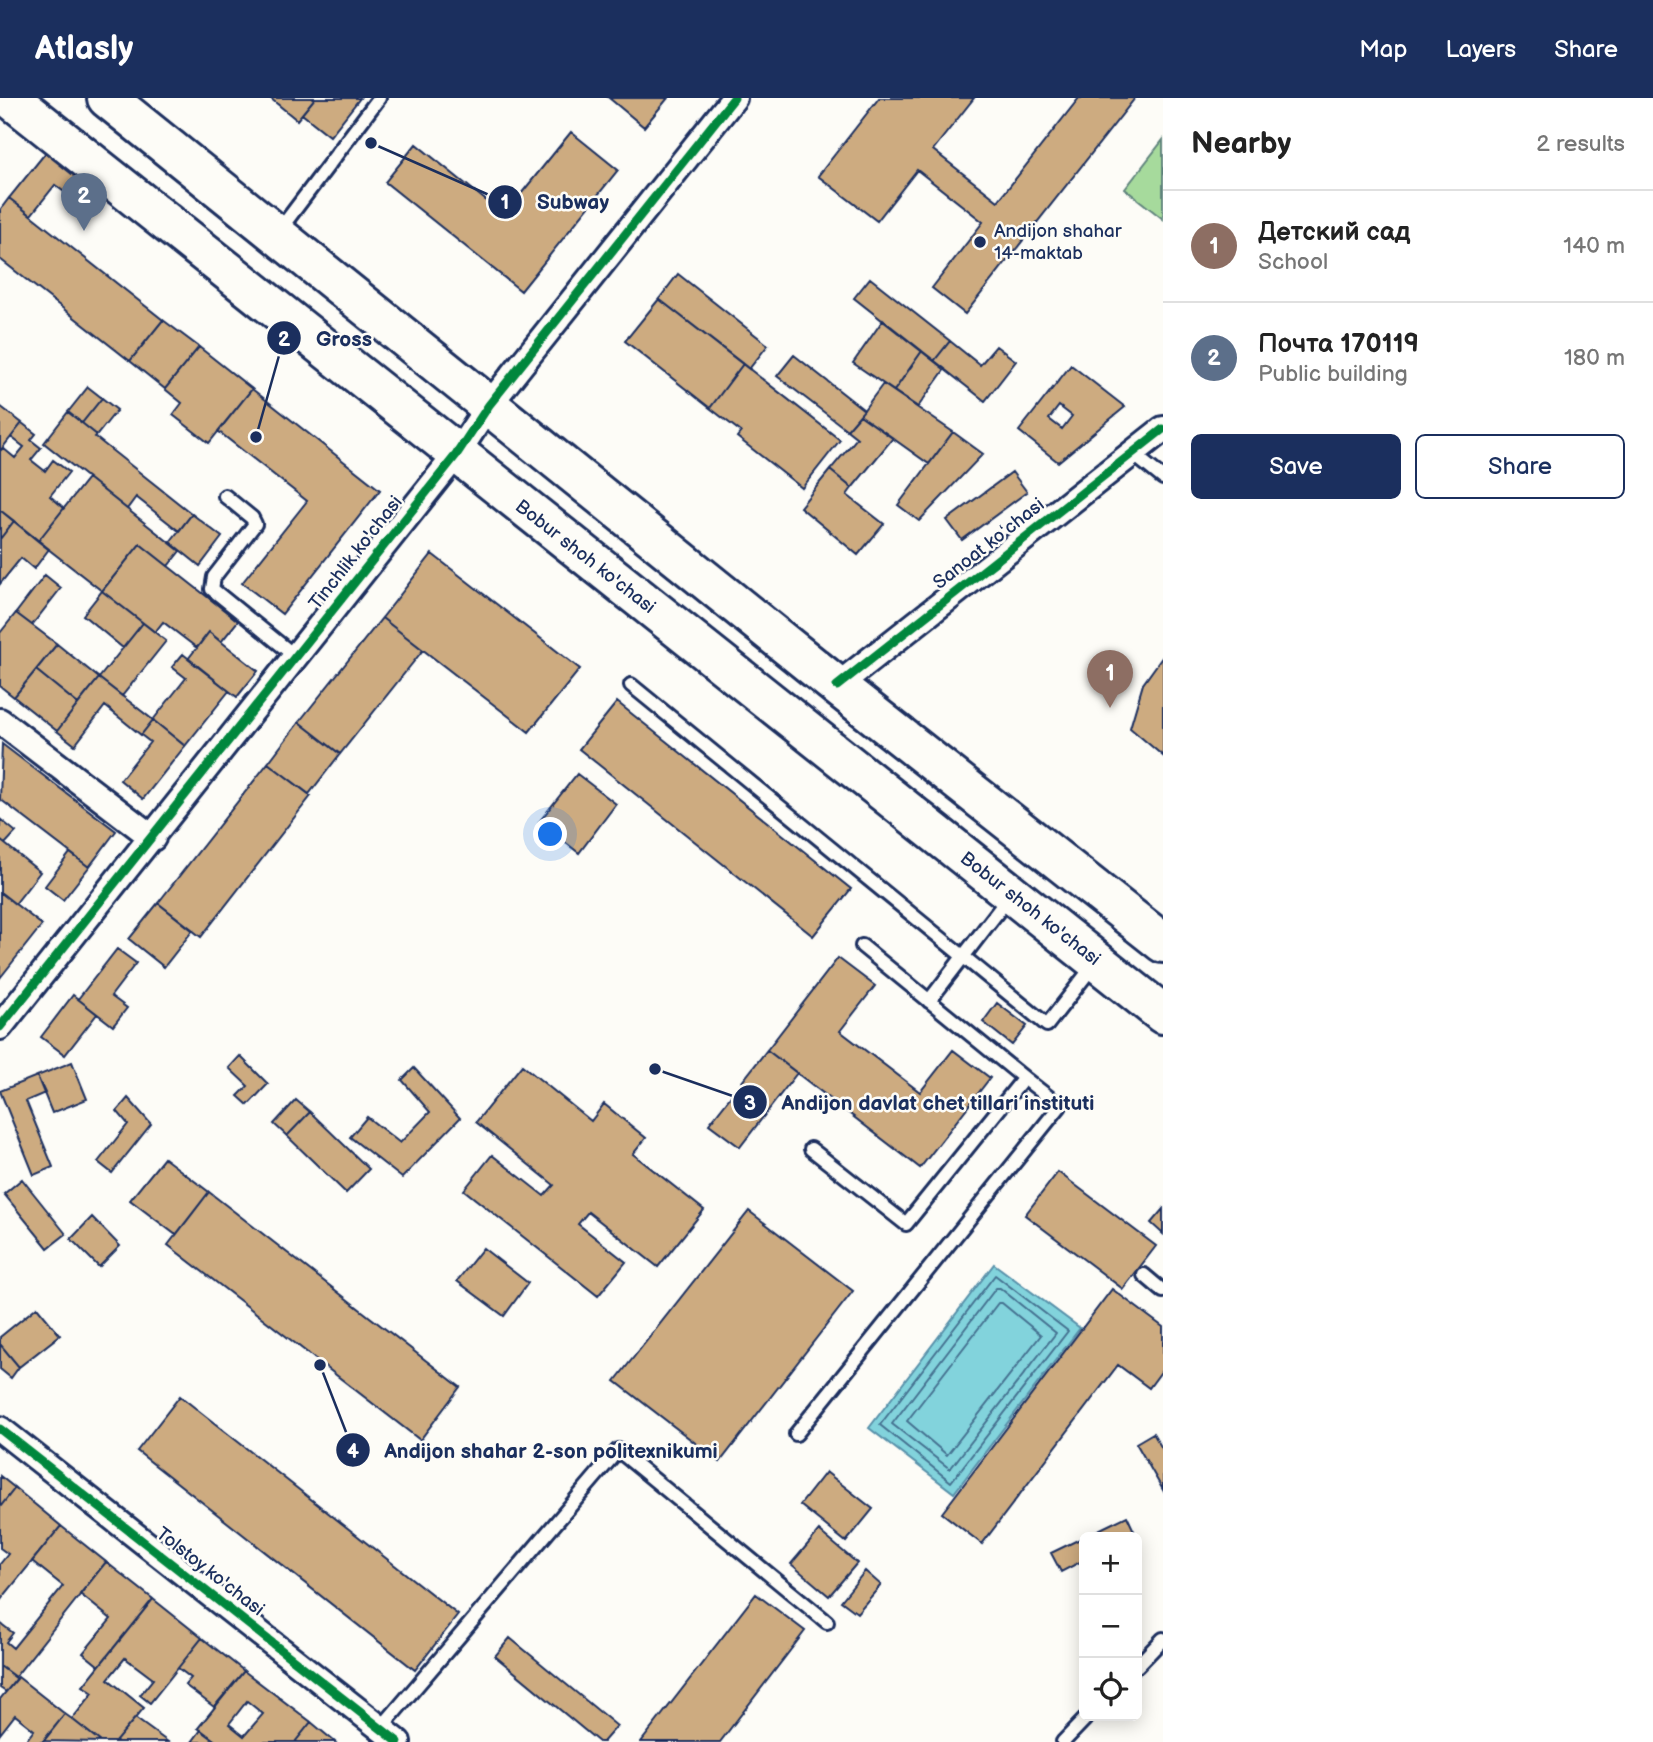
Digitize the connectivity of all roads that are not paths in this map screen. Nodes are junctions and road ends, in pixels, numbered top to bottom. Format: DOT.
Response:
graph roads {
  1 [pos="10,98"];
  2 [pos="107,98"];
  3 [pos="379,98"];
  4 [pos="734,98"];
  5 [pos="276,234"];
  6 [pos="489,405"];
  7 [pos="1163,429"];
  8 [pos="1132,453"];
  9 [pos="456,455"];
  10 [pos="1163,478"];
  11 [pos="225,496"];
  12 [pos="296,657"];
  13 [pos="631,685"];
  14 [pos="837,686"];
  15 [pos="0,721"];
  16 [pos="153,838"];
  17 [pos="1011,894"];
  18 [pos="1163,943"];
  19 [pos="862,946"];
  20 [pos="964,957"];
  21 [pos="1097,961"];
  22 [pos="929,1001"];
  23 [pos="1163,1014"];
  24 [pos="0,1027"];
  25 [pos="1024,1078"];
  26 [pos="811,1149"];
  27 [pos="1144,1275"];
  28 [pos="1163,1291"];
  29 [pos="0,1429"];
  30 [pos="796,1434"];
  31 [pos="827,1622"];
  32 [pos="1163,1639"];
  33 [pos="1142,1661"];
  34 [pos="1083,1721"];
  35 [pos="390,1735"];
  36 [pos="1063,1742"];
  1 -- 9 [label="main road, Bobur shoh ko'chasi"];
  2 -- 5 [label="main road"];
  3 -- 5 [label="lane"];
  4 -- 6 [label="street, Tinchlik ko'chasi"];
  5 -- 6 [label="main road"];
  6 -- 9 [label="street, Tinchlik ko'chasi"];
  6 -- 14 [label="main road"];
  7 -- 8 [label="street, Sanoat koʻchasi"];
  8 -- 10 [label="lane"];
  8 -- 14 [label="street, Sanoat koʻchasi"];
  9 -- 12 [label="street, Tinchlik ko'chasi"];
  9 -- 17 [label="main road, Bobur shoh ko'chasi"];
  11 -- 12 [label="lane"];
  12 -- 16 [label="street, Tinchlik ko'chasi"];
  13 -- 20 [label="lane"];
  14 -- 18 [label="main road"];
  15 -- 16 [label="street"];
  16 -- 24 [label="street, Tinchlik ko'chasi"];
  17 -- 20 [label="lane"];
  17 -- 21 [label="main road, Bobur shoh ko'chasi"];
  19 -- 22 [label="lane"];
  20 -- 21 [label="lane"];
  20 -- 22 [label="lane"];
  21 -- 23 [label="main road, Bobur shoh ko'chasi"];
  22 -- 25 [label="lane"];
  25 -- 26 [label="lane"];
  25 -- 30 [label="lane"];
  27 -- 28 [label="lane"];
  29 -- 35 [label="street, Tolstoy ko'chasi"];
  31 -- 35 [label="lane"];
  32 -- 33 [label="lane"];
  34 -- 36 [label="lane"];
}
